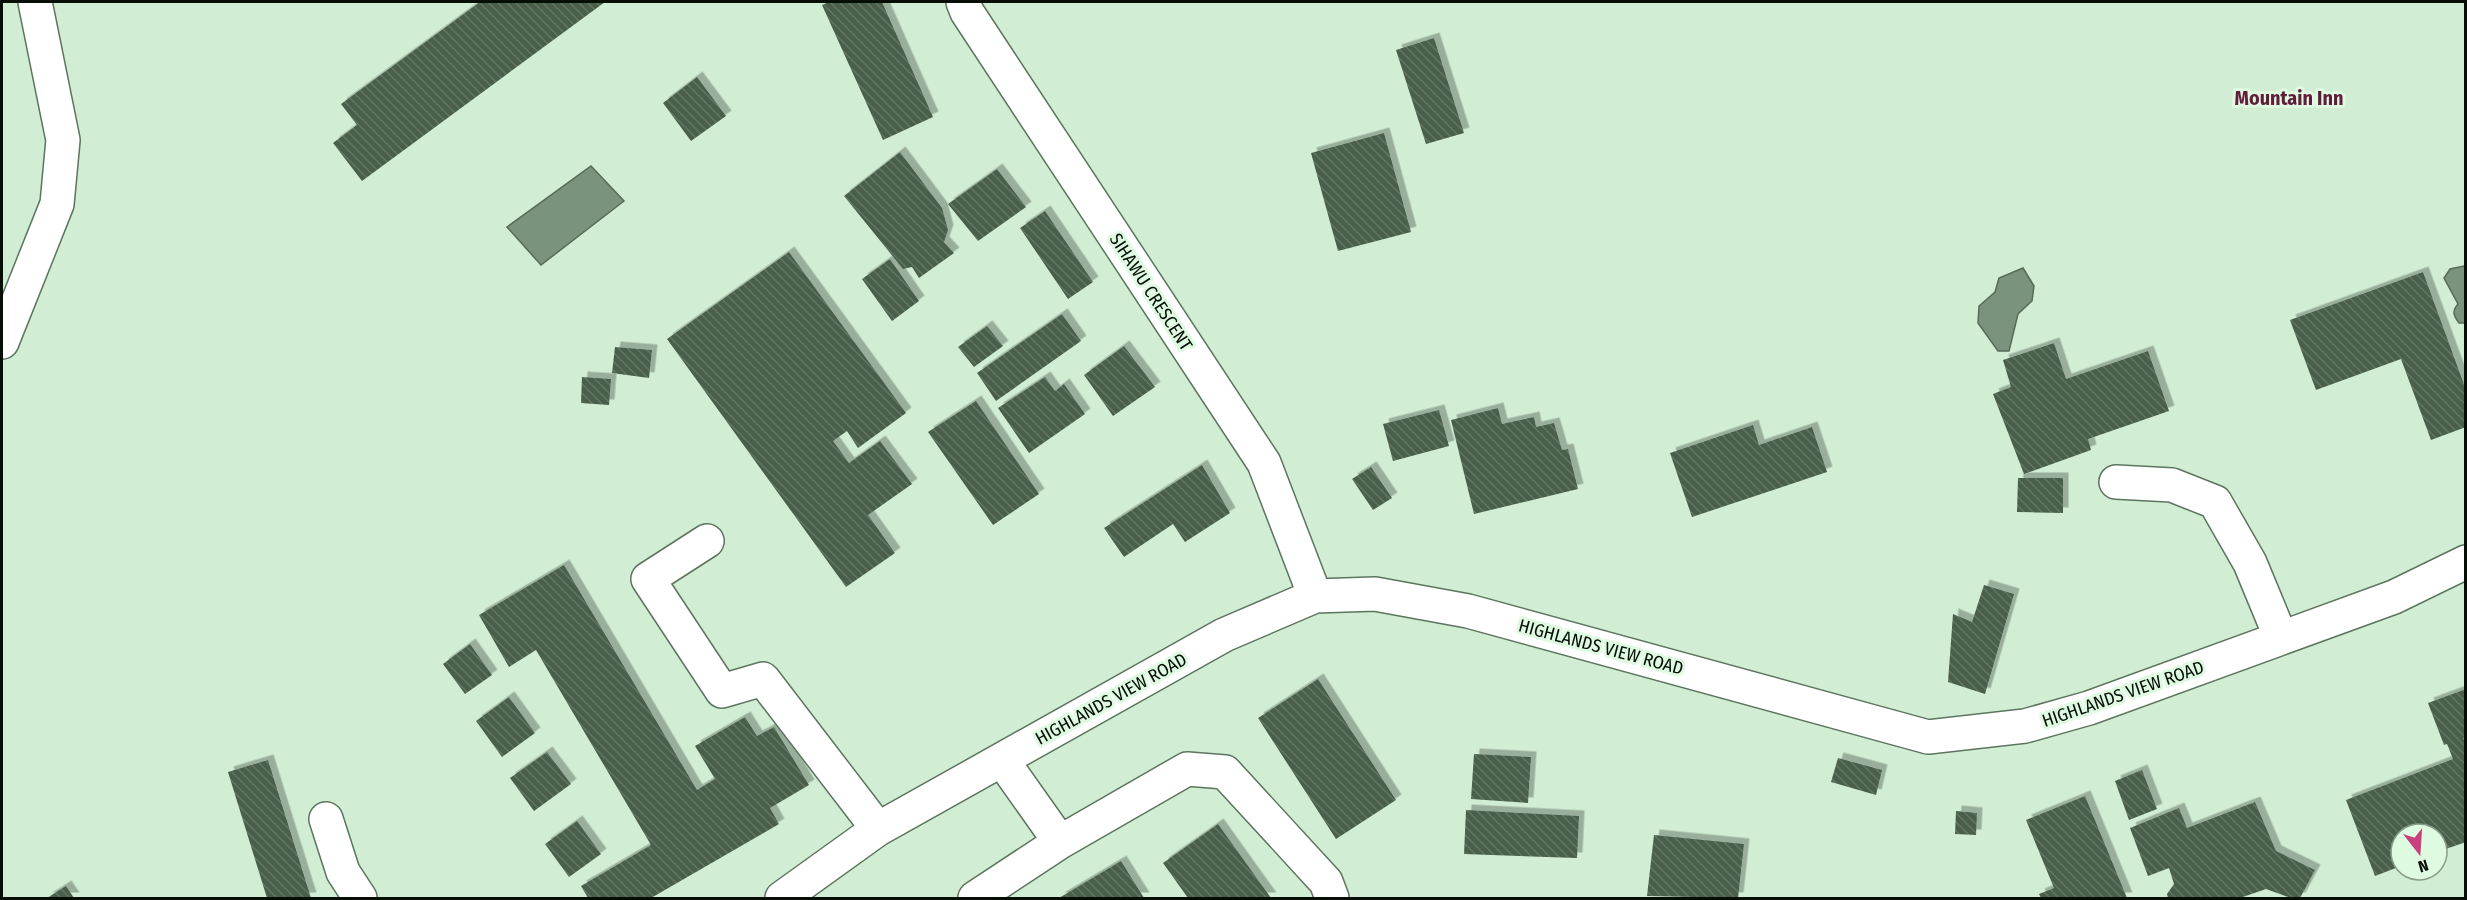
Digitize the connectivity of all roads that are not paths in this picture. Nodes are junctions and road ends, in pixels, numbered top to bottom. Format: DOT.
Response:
graph roads {
  1 [pos="35,2"];
  2 [pos="963,2"];
  3 [pos="2,342"];
  4 [pos="2116,482"];
  5 [pos="706,541"];
  6 [pos="2466,562"];
  7 [pos="1315,596"];
  8 [pos="2281,638"];
  9 [pos="1002,760"];
  10 [pos="326,819"];
  11 [pos="878,830"];
  12 [pos="1060,842"];
  13 [pos="360,898"];
  14 [pos="782,898"];
  15 [pos="975,898"];
  16 [pos="1332,898"];
  1 -- 3 [label="street"];
  2 -- 7 [label="street, SIHAWU CRESCENT"];
  4 -- 8 [label="street"];
  5 -- 11 [label="street"];
  6 -- 8 [label="street, HIGHLANDS VIEW ROAD"];
  7 -- 8 [label="street, HIGHLANDS VIEW ROAD"];
  7 -- 9 [label="street, HIGHLANDS VIEW ROAD"];
  9 -- 11 [label="street, HIGHLANDS VIEW ROAD"];
  9 -- 12 [label="street"];
  10 -- 13 [label="street"];
  11 -- 14 [label="street, HIGHLANDS VIEW ROAD"];
  12 -- 15 [label="street"];
  12 -- 16 [label="street"];
}
